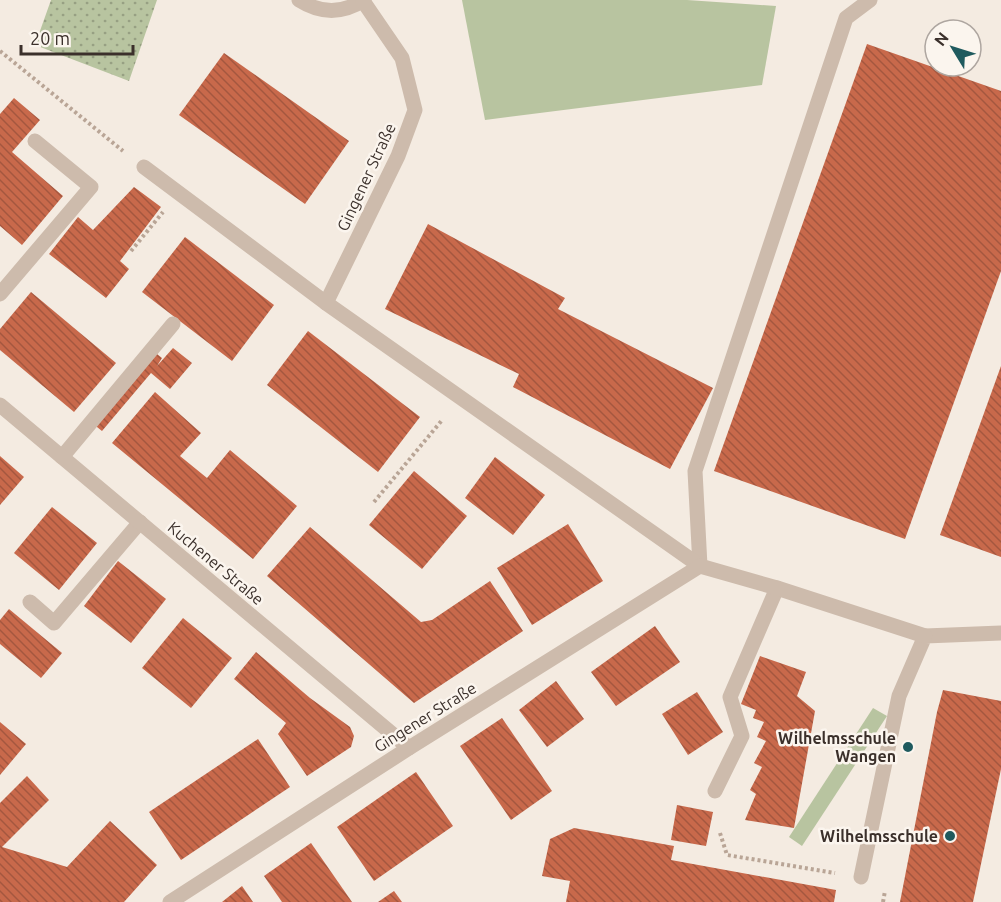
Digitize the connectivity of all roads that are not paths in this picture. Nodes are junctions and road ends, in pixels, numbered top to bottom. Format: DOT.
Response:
graph roads {
  1 [pos="299,0"];
  2 [pos="870,0"];
  3 [pos="363,1"];
  4 [pos="35,141"];
  5 [pos="144,167"];
  6 [pos="0,294"];
  7 [pos="326,303"];
  8 [pos="173,324"];
  9 [pos="0,405"];
  10 [pos="62,457"];
  11 [pos="140,522"];
  12 [pos="700,566"];
  13 [pos="777,588"];
  14 [pos="30,602"];
  15 [pos="1001,633"];
  16 [pos="925,636"];
  17 [pos="409,748"];
  18 [pos="715,791"];
  19 [pos="861,877"];
  20 [pos="170,902"];
  1 -- 3 [label="street, Gingener Straße"];
  2 -- 12 [label="street"];
  3 -- 7 [label="street, Gingener Straße"];
  4 -- 6 [label="street"];
  5 -- 7 [label="street"];
  7 -- 12 [label="street"];
  8 -- 10 [label="street"];
  9 -- 10 [label="street, Kuchener Straße"];
  10 -- 11 [label="street, Kuchener Straße"];
  11 -- 14 [label="street"];
  11 -- 17 [label="street, Kuchener Straße"];
  12 -- 13 [label="street"];
  12 -- 17 [label="street, Gingener Straße"];
  13 -- 16 [label="street"];
  13 -- 18 [label="street"];
  15 -- 16 [label="street"];
  16 -- 19 [label="street"];
  17 -- 20 [label="street, Gingener Straße"];
}
